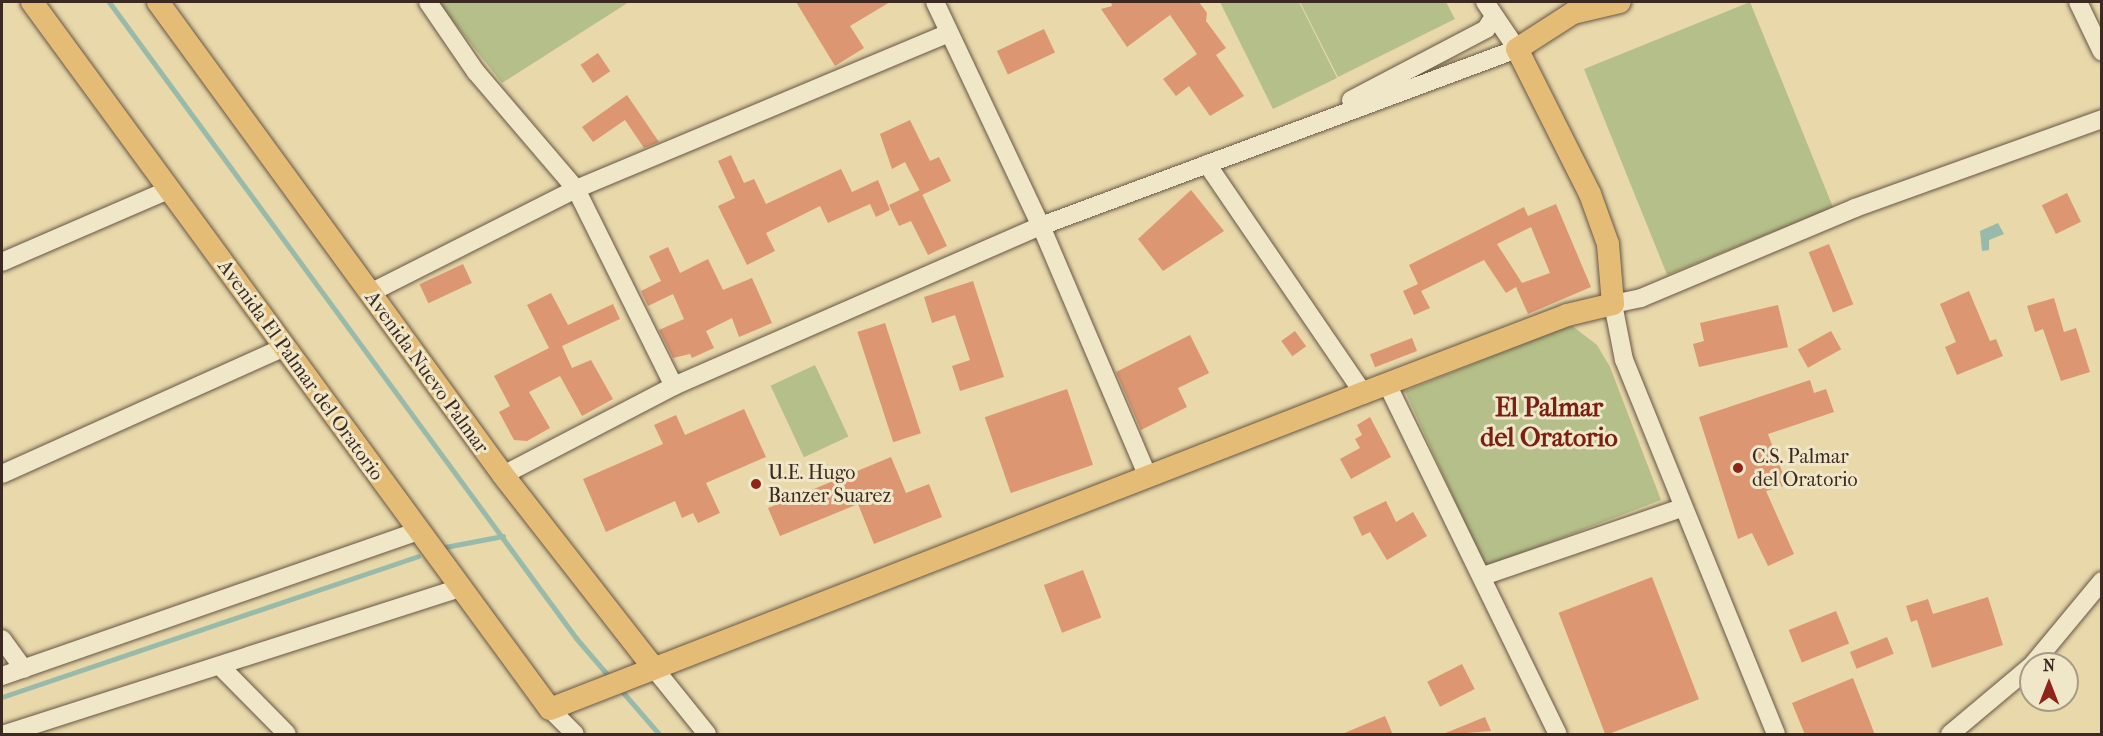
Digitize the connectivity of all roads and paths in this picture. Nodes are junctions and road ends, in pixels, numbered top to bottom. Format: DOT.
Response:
graph roads {
  1 [pos="32,2"];
  2 [pos="158,2"];
  3 [pos="428,2"];
  4 [pos="935,2"];
  5 [pos="1620,2"];
  6 [pos="2078,2"];
  7 [pos="1489,10"];
  8 [pos="949,33"];
  9 [pos="1517,49"];
  10 [pos="2102,52"];
  11 [pos="2102,119"];
  12 [pos="1286,135"];
  13 [pos="1207,164"];
  14 [pos="576,189"];
  15 [pos="168,190"];
  16 [pos="1041,226"];
  17 [pos="2,262"];
  18 [pos="370,293"];
  19 [pos="1613,303"];
  20 [pos="285,347"];
  21 [pos="674,386"];
  22 [pos="1388,387"];
  23 [pos="1363,393"];
  24 [pos="2,474"];
  25 [pos="503,475"];
  26 [pos="1148,477"];
  27 [pos="1682,508"];
  28 [pos="418,531"];
  29 [pos="1483,576"];
  30 [pos="2102,581"];
  31 [pos="460,588"];
  32 [pos="2,639"];
  33 [pos="2043,652"];
  34 [pos="220,666"];
  35 [pos="24,669"];
  36 [pos="642,671"];
  37 [pos="2,676"];
  38 [pos="2019,676"];
  39 [pos="550,709"];
  40 [pos="17,733"];
  41 [pos="287,735"];
  42 [pos="575,735"];
  43 [pos="706,735"];
  44 [pos="1558,735"];
  45 [pos="1776,735"];
  46 [pos="1950,735"];
  1 -- 15 [label="main road, Avenida El Palmar del Oratorio"];
  2 -- 18 [label="main road, Avenida Nuevo Palmar"];
  3 -- 14 [label="street"];
  4 -- 8 [label="street"];
  5 -- 9 [label="main road"];
  6 -- 10 [label="street"];
  7 -- 9 [label="street"];
  7 -- 12 [label="street"];
  8 -- 14 [label="street"];
  8 -- 16 [label="street"];
  9 -- 12 [label="street"];
  9 -- 19 [label="main road"];
  11 -- 19 [label="street"];
  12 -- 13 [label="street"];
  13 -- 16 [label="street"];
  13 -- 23 [label="street"];
  14 -- 18 [label="street"];
  14 -- 21 [label="street"];
  15 -- 17 [label="street"];
  15 -- 20 [label="main road, Avenida El Palmar del Oratorio"];
  16 -- 21 [label="street"];
  16 -- 26 [label="street"];
  18 -- 25 [label="main road, Avenida Nuevo Palmar"];
  19 -- 22 [label="main road"];
  19 -- 27 [label="street"];
  20 -- 24 [label="street"];
  20 -- 28 [label="main road, Avenida El Palmar del Oratorio"];
  21 -- 25 [label="street"];
  22 -- 23 [label="main road"];
  22 -- 29 [label="street"];
  23 -- 26 [label="main road"];
  25 -- 36 [label="main road, Avenida Nuevo Palmar"];
  26 -- 36 [label="main road"];
  27 -- 29 [label="street"];
  27 -- 45 [label="street"];
  28 -- 31 [label="main road, Avenida El Palmar del Oratorio"];
  28 -- 35 [label="street"];
  29 -- 44 [label="street"];
  30 -- 33 [label="street"];
  31 -- 34 [label="street"];
  31 -- 39 [label="main road, Avenida El Palmar del Oratorio"];
  32 -- 35 [label="street"];
  34 -- 40 [label="street"];
  34 -- 41 [label="street"];
  35 -- 37 [label="street"];
  36 -- 39 [label="main road"];
  36 -- 43 [label="street, Avenida Nuevo Palmar"];
  38 -- 46 [label="street"];
  39 -- 42 [label="street, Avenida El Palmar del Oratorio"];
}
